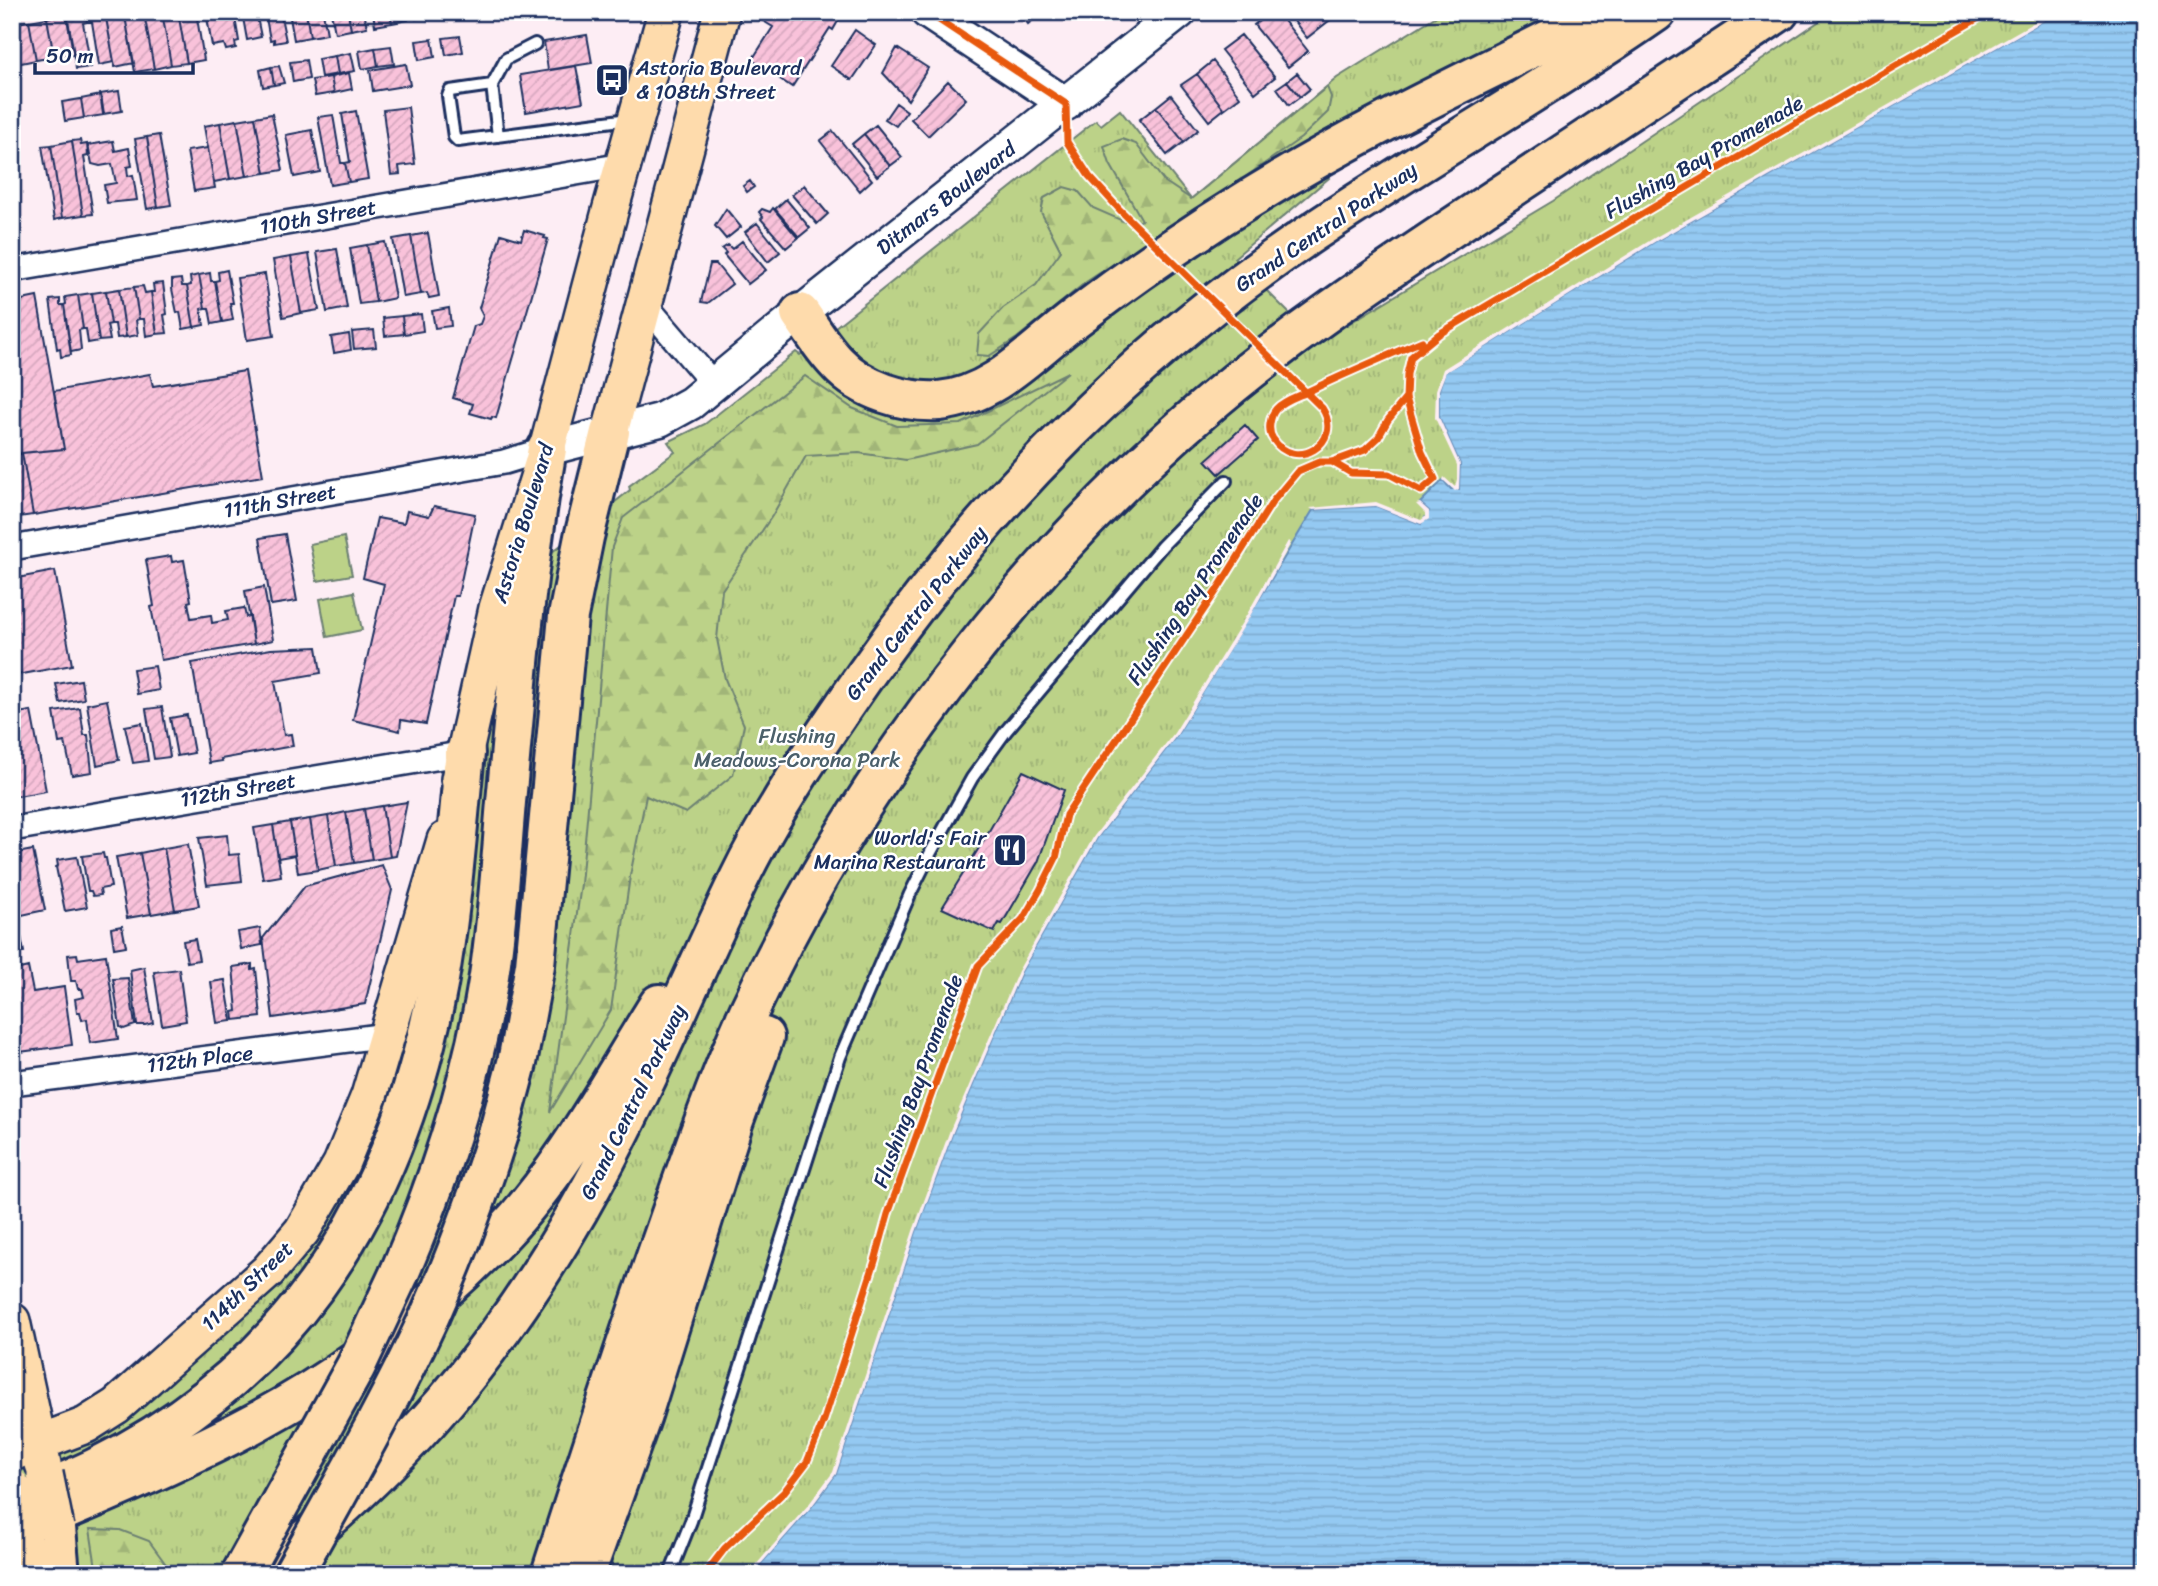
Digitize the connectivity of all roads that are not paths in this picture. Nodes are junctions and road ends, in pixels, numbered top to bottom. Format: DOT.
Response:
graph roads {
  1 [pos="545,12"];
  2 [pos="666,12"];
  3 [pos="722,12"];
  4 [pos="927,12"];
  5 [pos="1180,12"];
  6 [pos="1603,12"];
  7 [pos="1656,12"];
  8 [pos="1779,12"];
  9 [pos="531,15"];
  10 [pos="535,44"];
  11 [pos="492,85"];
  12 [pos="1066,104"];
  13 [pos="636,118"];
  14 [pos="498,136"];
  15 [pos="623,165"];
  16 [pos="12,270"];
  17 [pos="644,303"];
  18 [pos="800,313"];
  19 [pos="714,385"];
  20 [pos="610,432"];
  21 [pos="547,449"];
  22 [pos="1226,481"];
  23 [pos="12,548"];
  24 [pos="967,660"];
  25 [pos="465,753"];
  26 [pos="12,830"];
  27 [pos="739,878"];
  28 [pos="387,1035"];
  29 [pos="12,1083"];
  30 [pos="12,1321"];
  31 [pos="653,1379"];
  32 [pos="24,1469"];
  33 [pos="12,1505"];
  34 [pos="31,1544"];
  35 [pos="62,1574"];
  36 [pos="241,1574"];
  37 [pos="265,1574"];
  38 [pos="290,1574"];
  39 [pos="551,1574"];
  40 [pos="585,1574"];
  41 [pos="600,1574"];
  42 [pos="670,1574"];
  1 -- 9 [label="lane"];
  2 -- 13 [label="main road, Astoria Boulevard"];
  3 -- 17 [label="main road"];
  4 -- 12 [label="street"];
  5 -- 12 [label="street, Ditmars Boulevard"];
  6 -- 18 [label="highway"];
  7 -- 27 [label="highway, Grand Central Parkway"];
  8 -- 24 [label="highway"];
  10 -- 11 [label="lane"];
  11 -- 14 [label="lane"];
  11 -- 14 [label="lane"];
  12 -- 18 [label="street, Ditmars Boulevard"];
  13 -- 14 [label="lane"];
  13 -- 15 [label="main road, Astoria Boulevard"];
  15 -- 16 [label="street, 110th Street"];
  15 -- 21 [label="main road, Astoria Boulevard"];
  17 -- 19 [label="street"];
  17 -- 20 [label="main road"];
  18 -- 19 [label="street, Ditmars Boulevard"];
  19 -- 20 [label="street, Ditmars Boulevard"];
  20 -- 21 [label="street, Ditmars Boulevard"];
  20 -- 38 [label="highway, bridge"];
  21 -- 23 [label="street, 111th Street"];
  21 -- 25 [label="main road, Astoria Boulevard"];
  21 -- 36 [label="highway, bridge"];
  22 -- 42 [label="lane"];
  24 -- 31 [label="highway"];
  24 -- 39 [label="highway"];
  25 -- 26 [label="street, 112th Street"];
  25 -- 28 [label="main road, Astoria Boulevard"];
  25 -- 33 [label="highway"];
  27 -- 34 [label="highway"];
  27 -- 37 [label="highway, Grand Central Parkway"];
  28 -- 29 [label="street, 112th Place"];
  28 -- 32 [label="main road, 114th Street"];
  30 -- 32 [label="main road"];
  31 -- 40 [label="highway"];
  31 -- 41 [label="highway"];
  32 -- 34 [label="main road, bridge"];
  34 -- 35 [label="highway"];
}
